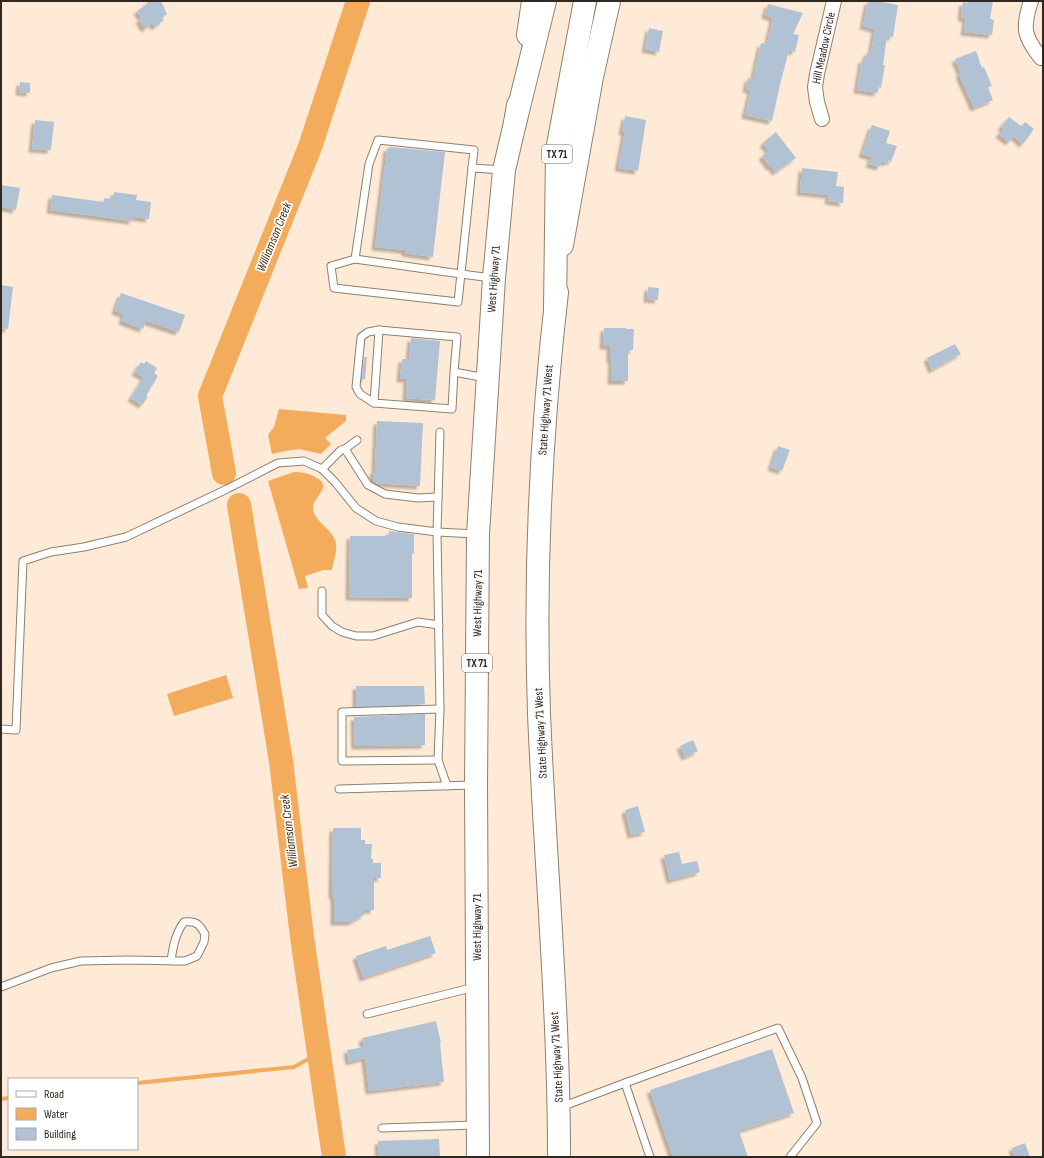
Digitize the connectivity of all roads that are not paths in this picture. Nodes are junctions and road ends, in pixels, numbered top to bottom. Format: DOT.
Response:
graph roads {
  1 [pos="533,1"];
  2 [pos="545,1"];
  3 [pos="585,1"];
  4 [pos="609,1"];
  5 [pos="834,1"];
  6 [pos="1031,1"];
  7 [pos="1041,58"];
  8 [pos="822,119"];
  9 [pos="515,122"];
  10 [pos="472,168"];
  11 [pos="504,170"];
  12 [pos="355,259"];
  13 [pos="461,274"];
  14 [pos="494,278"];
  15 [pos="555,310"];
  16 [pos="380,330"];
  17 [pos="454,372"];
  18 [pos="488,378"];
  19 [pos="374,403"];
  20 [pos="440,432"];
  21 [pos="357,440"];
  22 [pos="345,449"];
  23 [pos="322,469"];
  24 [pos="438,497"];
  25 [pos="437,532"];
  26 [pos="478,534"];
  27 [pos="322,590"];
  28 [pos="439,625"];
  29 [pos="440,709"];
  30 [pos="1,729"];
  31 [pos="438,760"];
  32 [pos="476,785"];
  33 [pos="447,786"];
  34 [pos="339,789"];
  35 [pos="171,961"];
  36 [pos="1,987"];
  37 [pos="477,987"];
  38 [pos="367,1014"];
  39 [pos="625,1082"];
  40 [pos="559,1108"];
  41 [pos="477,1125"];
  42 [pos="382,1128"];
  43 [pos="478,1157"];
  44 [pos="559,1157"];
  45 [pos="650,1157"];
  46 [pos="790,1157"];
  1 -- 9 [label="main road, TX 71"];
  2 -- 9 [label="main road, TX 71"];
  3 -- 15 [label="main road, TX 71"];
  4 -- 15 [label="main road"];
  5 -- 8 [label="street, Hill Meadow Circle"];
  6 -- 7 [label="street"];
  9 -- 11 [label="main road, West Highway 71 / TX 71"];
  10 -- 11 [label="lane"];
  10 -- 12 [label="lane"];
  10 -- 13 [label="lane"];
  11 -- 14 [label="main road, West Highway 71 / TX 71"];
  12 -- 13 [label="lane"];
  12 -- 13 [label="lane"];
  13 -- 14 [label="lane"];
  14 -- 18 [label="main road, West Highway 71 / TX 71"];
  15 -- 40 [label="main road, State Highway 71 West"];
  16 -- 17 [label="lane"];
  16 -- 19 [label="lane"];
  16 -- 19 [label="lane"];
  17 -- 18 [label="lane"];
  17 -- 19 [label="lane"];
  18 -- 26 [label="main road, West Highway 71 / TX 71"];
  20 -- 24 [label="lane"];
  21 -- 22 [label="lane"];
  22 -- 23 [label="lane"];
  22 -- 24 [label="lane"];
  23 -- 25 [label="lane"];
  23 -- 30 [label="lane"];
  24 -- 25 [label="lane"];
  25 -- 26 [label="lane"];
  25 -- 28 [label="lane"];
  26 -- 32 [label="main road, West Highway 71 / TX 71"];
  27 -- 28 [label="lane"];
  28 -- 29 [label="lane"];
  29 -- 31 [label="lane"];
  29 -- 31 [label="lane"];
  31 -- 33 [label="lane"];
  32 -- 33 [label="lane"];
  32 -- 37 [label="main road, West Highway 71 / TX 71"];
  33 -- 34 [label="lane"];
  35 -- 35 [label="lane"];
  35 -- 36 [label="lane"];
  37 -- 38 [label="lane"];
  37 -- 41 [label="main road, West Highway 71 / TX 71"];
  39 -- 40 [label="lane"];
  39 -- 45 [label="lane"];
  39 -- 46 [label="lane"];
  40 -- 44 [label="main road, State Highway 71 West"];
  41 -- 42 [label="lane"];
  41 -- 43 [label="main road, West Highway 71 / TX 71"];
}
